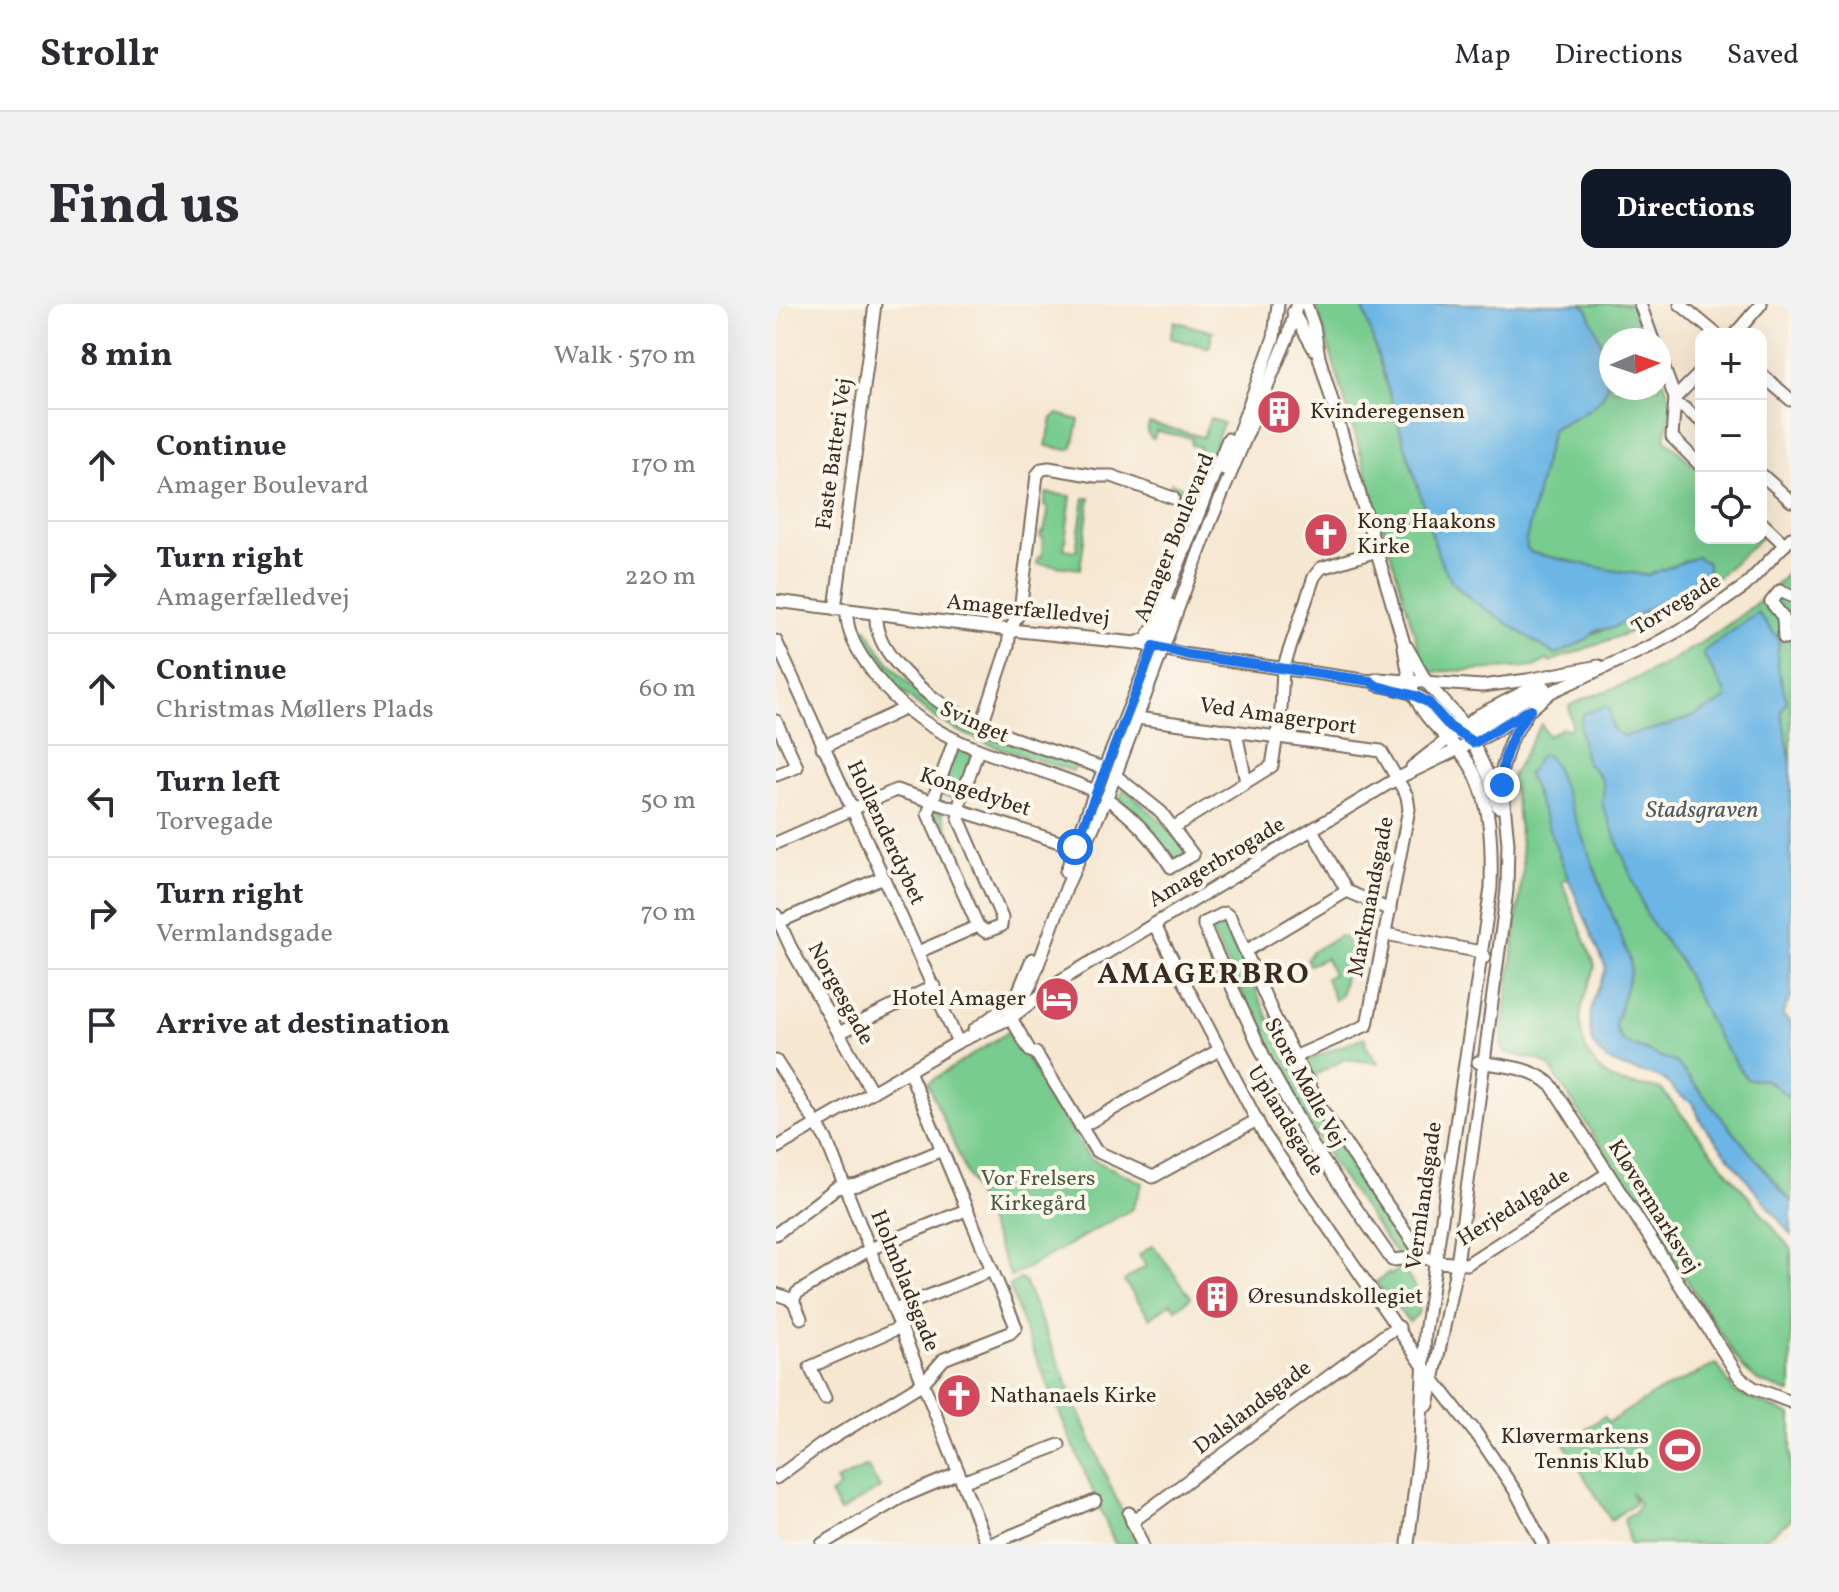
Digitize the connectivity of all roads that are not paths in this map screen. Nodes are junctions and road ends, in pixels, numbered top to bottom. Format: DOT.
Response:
graph roads {
  1 [pos="875,304"];
  2 [pos="1278,304"];
  3 [pos="1306,304"];
  4 [pos="1640,304"];
  5 [pos="1680,304"];
  6 [pos="1761,304"];
  7 [pos="1294,308"];
  8 [pos="1649,328"];
  9 [pos="1709,328"];
  10 [pos="1740,328"];
  11 [pos="1319,357"];
  12 [pos="1695,379"];
  13 [pos="1767,379"];
  14 [pos="1671,388"];
  15 [pos="1791,400"];
  16 [pos="1676,402"];
  17 [pos="1246,411"];
  18 [pos="1695,416"];
  19 [pos="1695,460"];
  20 [pos="1767,479"];
  21 [pos="1173,498"];
  22 [pos="1791,501"];
  23 [pos="1767,526"];
  24 [pos="1788,541"];
  25 [pos="1377,551"];
  26 [pos="1791,596"];
  27 [pos="776,601"];
  28 [pos="841,610"];
  29 [pos="876,615"];
  30 [pos="1010,630"];
  31 [pos="1791,637"];
  32 [pos="1403,640"];
  33 [pos="1136,643"];
  34 [pos="1158,647"];
  35 [pos="778,648"];
  36 [pos="1611,664"];
  37 [pos="1283,669"];
  38 [pos="1577,669"];
  39 [pos="1561,674"];
  40 [pos="1370,681"];
  41 [pos="1411,682"];
  42 [pos="1427,683"];
  43 [pos="1416,696"];
  44 [pos="904,709"];
  45 [pos="1531,709"];
  46 [pos="1137,718"];
  47 [pos="776,721"];
  48 [pos="981,727"];
  49 [pos="1236,732"];
  50 [pos="1275,738"];
  51 [pos="1465,740"];
  52 [pos="954,741"];
  53 [pos="822,747"];
  54 [pos="978,750"];
  55 [pos="1110,772"];
  56 [pos="776,775"];
  57 [pos="1396,779"];
  58 [pos="1246,782"];
  59 [pos="1101,794"];
  60 [pos="932,800"];
  61 [pos="852,808"];
  62 [pos="958,809"];
  63 [pos="1174,827"];
  64 [pos="1312,830"];
  65 [pos="776,843"];
  66 [pos="1508,843"];
  67 [pos="1075,847"];
  68 [pos="883,877"];
  69 [pos="1347,891"];
  70 [pos="1390,910"];
  71 [pos="778,919"];
  72 [pos="1154,924"];
  73 [pos="978,926"];
  74 [pos="1385,934"];
  75 [pos="1246,951"];
  76 [pos="918,952"];
  77 [pos="1481,956"];
  78 [pos="1497,958"];
  79 [pos="1058,982"];
  80 [pos="934,986"];
  81 [pos="1024,997"];
  82 [pos="1007,1005"];
  83 [pos="1011,1018"];
  84 [pos="839,1033"];
  85 [pos="958,1042"];
  86 [pos="1219,1050"];
  87 [pos="1294,1057"];
  88 [pos="1466,1060"];
  89 [pos="776,1061"];
  90 [pos="1485,1063"];
  91 [pos="909,1071"];
  92 [pos="872,1092"];
  93 [pos="1257,1120"];
  94 [pos="817,1124"];
  95 [pos="1081,1127"];
  96 [pos="776,1148"];
  97 [pos="942,1150"];
  98 [pos="1608,1173"];
  99 [pos="845,1187"];
  100 [pos="966,1210"];
  101 [pos="776,1234"];
  102 [pos="870,1249"];
  103 [pos="1423,1257"];
  104 [pos="1437,1262"];
  105 [pos="1457,1264"];
  106 [pos="992,1270"];
  107 [pos="776,1294"];
  108 [pos="793,1300"];
  109 [pos="894,1310"];
  110 [pos="801,1318"];
  111 [pos="901,1327"];
  112 [pos="1399,1327"];
  113 [pos="1428,1360"];
  114 [pos="1434,1378"];
  115 [pos="923,1383"];
  116 [pos="825,1398"];
  117 [pos="1791,1402"];
  118 [pos="1475,1433"];
  119 [pos="1420,1443"];
  120 [pos="1059,1445"];
  121 [pos="776,1478"];
  122 [pos="961,1478"];
  123 [pos="1095,1501"];
  124 [pos="829,1542"];
  125 [pos="989,1544"];
  126 [pos="1142,1544"];
  127 [pos="1408,1544"];
  128 [pos="1543,1544"];
  1 -- 28 [label="street, Faste Batteri Vej"];
  2 -- 17 [label="street, Amager Boulevard"];
  3 -- 11 [label="street"];
  4 -- 8 [label="street"];
  5 -- 9 [label="street"];
  6 -- 10 [label="street"];
  7 -- 11 [label="street"];
  7 -- 34 [label="street, Amager Boulevard"];
  11 -- 25 [label="street"];
  12 -- 16 [label="street"];
  13 -- 15 [label="street"];
  14 -- 16 [label="street"];
  16 -- 18 [label="street"];
  16 -- 19 [label="street"];
  17 -- 33 [label="street"];
  17 -- 34 [label="street, Amager Boulevard"];
  20 -- 22 [label="street"];
  21 -- 30 [label="street"];
  23 -- 24 [label="street"];
  24 -- 36 [label="street, Torvegade"];
  25 -- 32 [label="street"];
  25 -- 37 [label="street"];
  26 -- 31 [label="street"];
  27 -- 28 [label="street, Amagerfælledvej"];
  28 -- 29 [label="street, Amagerfælledvej"];
  28 -- 44 [label="street, Svinget"];
  29 -- 30 [label="street, Amagerfælledvej"];
  29 -- 48 [label="street, Svinget"];
  30 -- 33 [label="street, Amagerfælledvej"];
  30 -- 48 [label="street"];
  32 -- 41 [label="street"];
  32 -- 42 [label="street"];
  33 -- 34 [label="street, Amagerfælledvej"];
  34 -- 37 [label="street, Amagerfælledvej"];
  34 -- 46 [label="street, Amager Boulevard"];
  34 -- 55 [label="street, Amager Boulevard"];
  35 -- 53 [label="street, Hollænderdybet"];
  36 -- 38 [label="street, Torvegade"];
  36 -- 45 [label="street, Torvegade"];
  37 -- 40 [label="street, Amagerfælledvej"];
  37 -- 50 [label="street"];
  38 -- 39 [label="street, Amagerfælledvej"];
  38 -- 51 [label="street"];
  39 -- 42 [label="street, Amagerfælledvej"];
  39 -- 51 [label="street"];
  40 -- 41 [label="street, Amagerfælledvej"];
  40 -- 43 [label="street, Amagerfælledvej"];
  41 -- 42 [label="street, Amagerfælledvej"];
  41 -- 43 [label="street"];
  42 -- 51 [label="street"];
  43 -- 51 [label="street"];
  44 -- 52 [label="street, Svinget"];
  44 -- 53 [label="street"];
  45 -- 51 [label="street, Torvegade"];
  45 -- 66 [label="street, Vermlandsgade"];
  46 -- 49 [label="street, Ved Amagerport"];
  46 -- 55 [label="street, Amager Boulevard"];
  47 -- 56 [label="street"];
  48 -- 55 [label="street, Svinget"];
  49 -- 50 [label="street, Ved Amagerport"];
  49 -- 58 [label="street"];
  50 -- 57 [label="street, Ved Amagerport"];
  50 -- 58 [label="street"];
  51 -- 57 [label="street, Amagerbrogade"];
  51 -- 66 [label="street, Vermlandsgade"];
  51 -- 77 [label="street, Vermlandsgade"];
  52 -- 54 [label="street, Svinget"];
  52 -- 60 [label="street"];
  53 -- 61 [label="street, Hollænderdybet"];
  54 -- 59 [label="street, Svinget"];
  54 -- 62 [label="street"];
  55 -- 59 [label="street, Amager Boulevard"];
  55 -- 63 [label="street, Svinget"];
  57 -- 64 [label="street, Amagerbrogade"];
  57 -- 70 [label="street, Markmandsgade"];
  58 -- 63 [label="street"];
  59 -- 63 [label="street, Svinget"];
  59 -- 67 [label="street, Amager Boulevard"];
  59 -- 81 [label="street, Amager Boulevard"];
  60 -- 61 [label="street, Kongedybet"];
  60 -- 62 [label="street, Kongedybet"];
  60 -- 73 [label="street"];
  61 -- 65 [label="street, Kongedybet"];
  61 -- 68 [label="street, Hollænderdybet"];
  62 -- 67 [label="street, Kongedybet"];
  62 -- 73 [label="street"];
  64 -- 69 [label="street"];
  64 -- 72 [label="street, Amagerbrogade"];
  66 -- 78 [label="street, Vermlandsgade"];
  67 -- 82 [label="street, Amager Boulevard"];
  68 -- 71 [label="street"];
  68 -- 76 [label="street, Hollænderdybet"];
  69 -- 70 [label="street"];
  69 -- 75 [label="street"];
  70 -- 74 [label="street, Markmandsgade"];
  71 -- 84 [label="street, Norgesgade"];
  72 -- 79 [label="street, Amagerbrogade"];
  72 -- 86 [label="street, Uplandsgade"];
  73 -- 76 [label="street"];
  74 -- 77 [label="street"];
  74 -- 87 [label="street, Markmandsgade"];
  75 -- 87 [label="street, Store Mølle Vej"];
  75 -- 103 [label="street, Store Mølle Vej"];
  76 -- 80 [label="street, Hollænderdybet"];
  77 -- 78 [label="street"];
  77 -- 88 [label="street, Vermlandsgade"];
  78 -- 90 [label="street, Vermlandsgade"];
  79 -- 81 [label="street, Amagerbrogade"];
  79 -- 83 [label="street, Amagerbrogade"];
  80 -- 84 [label="street"];
  80 -- 85 [label="street, Hollænderdybet"];
  81 -- 82 [label="street, Amagerbrogade"];
  81 -- 85 [label="street"];
  82 -- 85 [label="street, Amagerbrogade"];
  83 -- 85 [label="street, Amagerbrogade"];
  83 -- 95 [label="street"];
  84 -- 92 [label="street, Norgesgade"];
  85 -- 91 [label="street, Amagerbrogade"];
  86 -- 93 [label="street, Uplandsgade"];
  86 -- 95 [label="street"];
  87 -- 103 [label="street, Store Mølle Vej"];
  88 -- 90 [label="street, Kløvermarksvej"];
  88 -- 104 [label="street, Vermlandsgade"];
  89 -- 94 [label="street, Holmbladsgade"];
  90 -- 98 [label="street, Kløvermarksvej"];
  90 -- 105 [label="street, Vermlandsgade"];
  91 -- 92 [label="street, Amagerbrogade"];
  91 -- 97 [label="street"];
  92 -- 94 [label="street, Amagerbrogade"];
  93 -- 95 [label="street"];
  93 -- 112 [label="street, Uplandsgade"];
  94 -- 96 [label="street, Amagerbrogade"];
  94 -- 99 [label="street, Holmbladsgade"];
  97 -- 99 [label="street"];
  97 -- 100 [label="street"];
  98 -- 105 [label="street, Herjedalgade"];
  98 -- 117 [label="street, Kløvermarksvej"];
  99 -- 101 [label="street"];
  99 -- 102 [label="street, Holmbladsgade"];
  100 -- 102 [label="street"];
  100 -- 106 [label="street"];
  102 -- 108 [label="street"];
  102 -- 109 [label="street, Holmbladsgade"];
  103 -- 104 [label="street, Store Mølle Vej"];
  104 -- 105 [label="street, Herjedalgade"];
  104 -- 113 [label="street, Vermlandsgade"];
  105 -- 113 [label="street, Vermlandsgade"];
  106 -- 109 [label="street"];
  106 -- 115 [label="street"];
  107 -- 108 [label="street"];
  108 -- 110 [label="street"];
  109 -- 111 [label="street, Holmbladsgade"];
  111 -- 115 [label="street, Holmbladsgade"];
  111 -- 116 [label="street"];
  112 -- 113 [label="street, Uplandsgade"];
  112 -- 126 [label="street, Dalslandsgade"];
  113 -- 114 [label="street, Uplandsgade"];
  113 -- 118 [label="street, Uplandsgade"];
  113 -- 119 [label="street, Vermlandsgade"];
  114 -- 118 [label="street, Uplandsgade"];
  114 -- 119 [label="street, Vermlandsgade"];
  115 -- 121 [label="street"];
  115 -- 122 [label="street, Holmbladsgade"];
  118 -- 128 [label="street, Uplandsgade"];
  119 -- 127 [label="street, Vermlandsgade"];
  120 -- 122 [label="street"];
  122 -- 124 [label="street"];
  122 -- 125 [label="street, Holmbladsgade"];
  123 -- 125 [label="street"];
}
